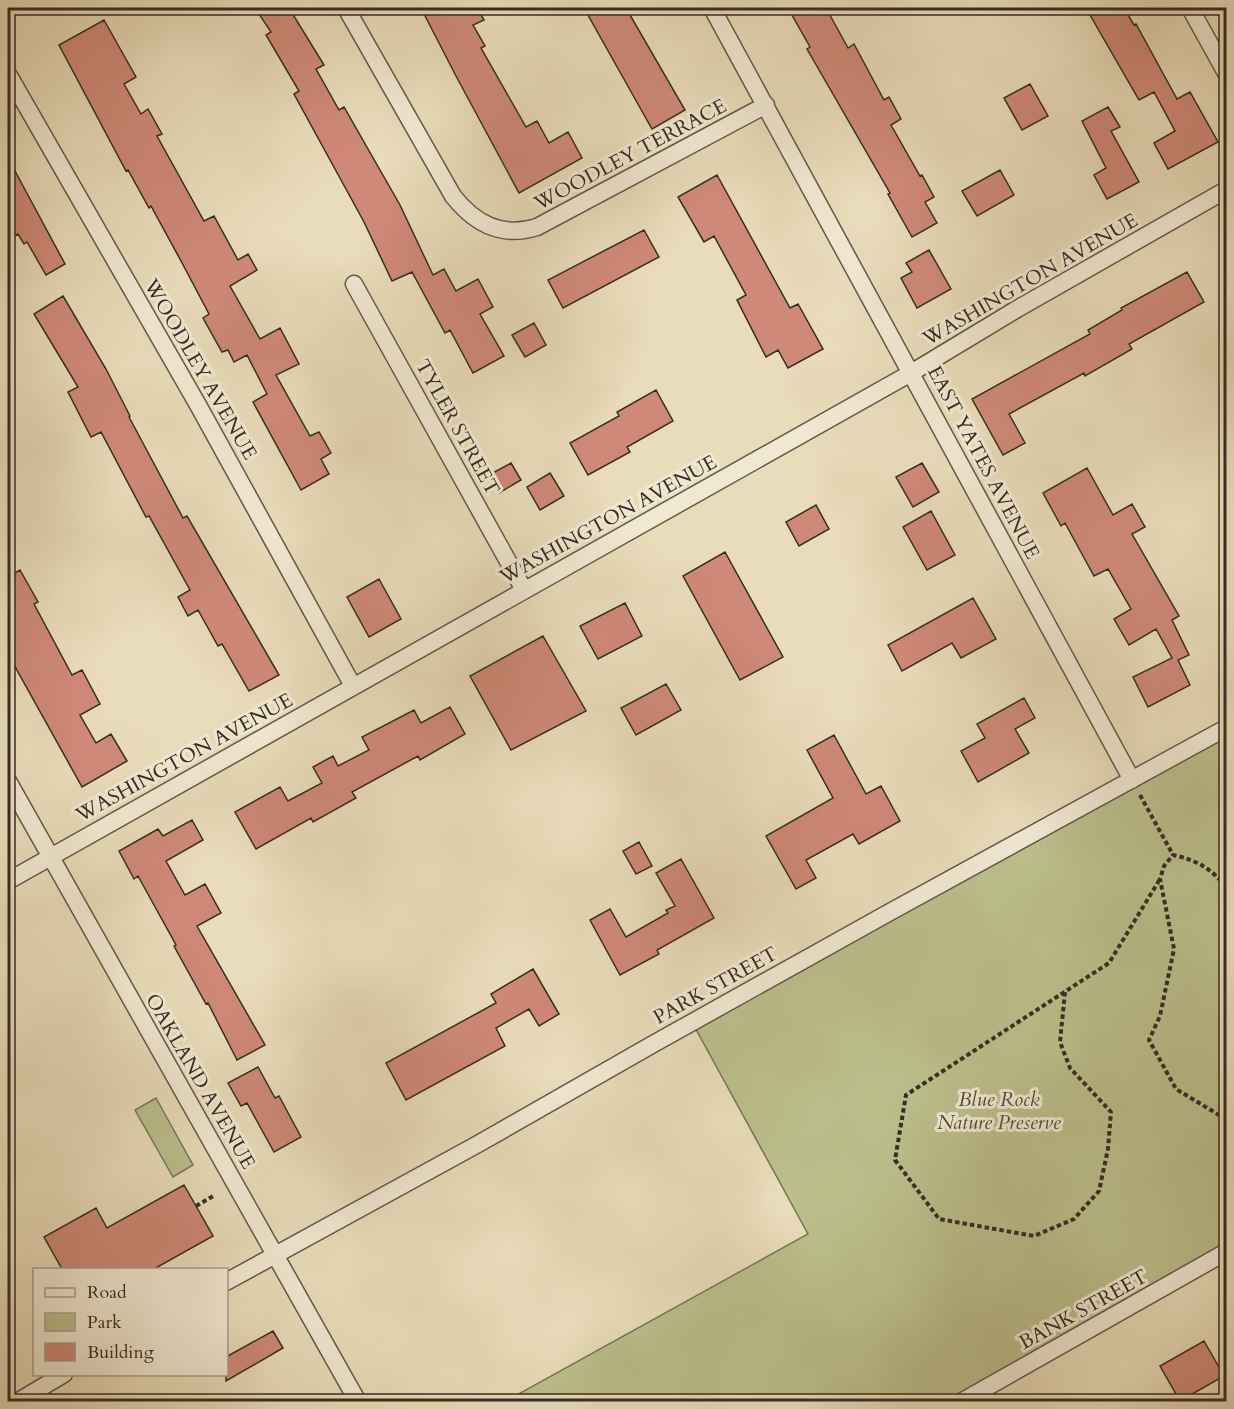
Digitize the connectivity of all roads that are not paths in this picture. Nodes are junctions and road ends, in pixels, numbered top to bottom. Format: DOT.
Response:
graph roads {
  1 [pos="346,8"];
  2 [pos="712,8"];
  3 [pos="1190,8"];
  4 [pos="1227,73"];
  5 [pos="8,74"];
  6 [pos="766,105"];
  7 [pos="1227,190"];
  8 [pos="354,284"];
  9 [pos="911,373"];
  10 [pos="524,590"];
  11 [pos="353,686"];
  12 [pos="1227,728"];
  13 [pos="1132,780"];
  14 [pos="8,781"];
  15 [pos="50,857"];
  16 [pos="8,881"];
  17 [pos="1227,1252"];
  18 [pos="276,1254"];
  19 [pos="228,1281"];
  20 [pos="61,1376"];
  21 [pos="17,1401"];
  22 [pos="358,1401"];
  23 [pos="961,1401"];
  1 -- 6 [label="street, WOODLEY TERRACE"];
  2 -- 6 [label="street, EAST YATES AVENUE"];
  3 -- 4 [label="street"];
  5 -- 11 [label="street, WOODLEY AVENUE"];
  6 -- 9 [label="street, EAST YATES AVENUE"];
  7 -- 9 [label="street, WASHINGTON AVENUE"];
  8 -- 10 [label="street, TYLER STREET"];
  9 -- 10 [label="street, WASHINGTON AVENUE"];
  9 -- 13 [label="street, EAST YATES AVENUE"];
  10 -- 11 [label="street, WASHINGTON AVENUE"];
  11 -- 15 [label="street, WASHINGTON AVENUE"];
  12 -- 13 [label="street, PARK STREET"];
  13 -- 18 [label="street, PARK STREET"];
  14 -- 15 [label="street, OAKLAND AVENUE"];
  15 -- 16 [label="street, WASHINGTON AVENUE"];
  15 -- 18 [label="street, OAKLAND AVENUE"];
  17 -- 23 [label="street, BANK STREET"];
  18 -- 19 [label="street, PARK STREET"];
  18 -- 22 [label="street, OAKLAND AVENUE"];
  20 -- 21 [label="street"];
}
